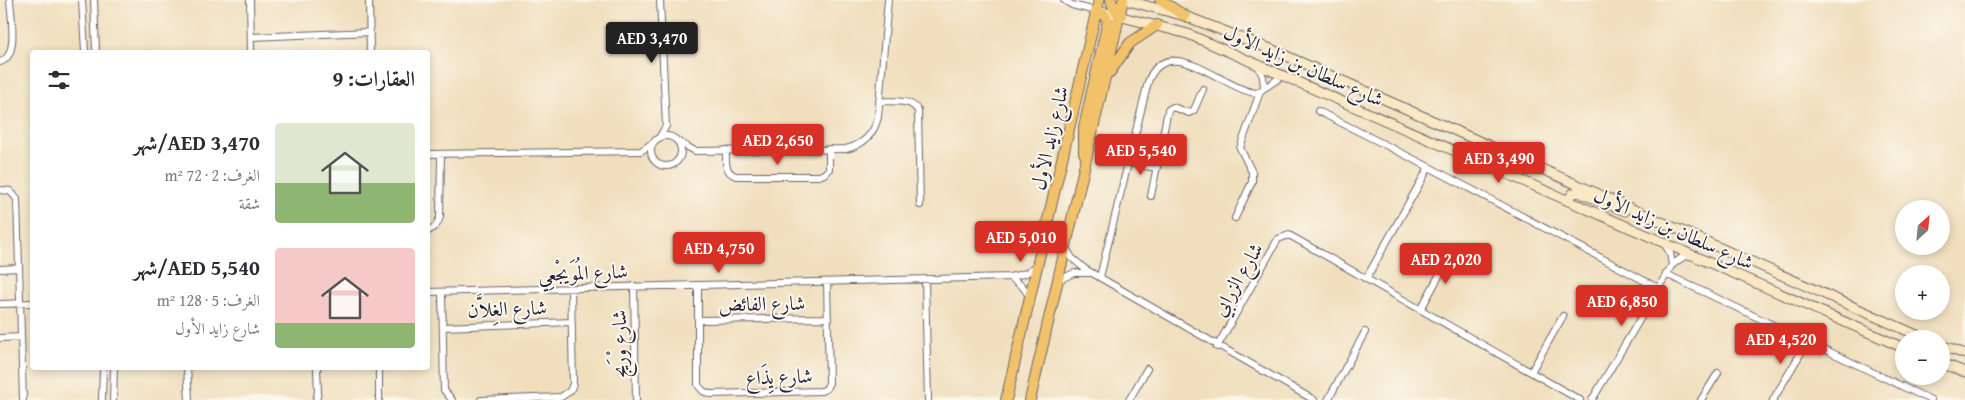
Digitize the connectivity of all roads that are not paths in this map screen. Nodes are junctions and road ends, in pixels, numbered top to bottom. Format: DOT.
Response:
graph roads {
  1 [pos="10,0"];
  2 [pos="82,0"];
  3 [pos="94,0"];
  4 [pos="250,0"];
  5 [pos="369,0"];
  6 [pos="660,0"];
  7 [pos="888,0"];
  8 [pos="1064,0"];
  9 [pos="1099,0"];
  10 [pos="1111,0"];
  11 [pos="1124,0"];
  12 [pos="1160,0"];
  13 [pos="1096,12"];
  14 [pos="1121,16"];
  15 [pos="1185,16"];
  16 [pos="1156,24"];
  17 [pos="370,32"];
  18 [pos="251,37"];
  19 [pos="85,50"];
  20 [pos="96,50"];
  21 [pos="252,50"];
  22 [pos="370,50"];
  23 [pos="0,62"];
  24 [pos="1257,63"];
  25 [pos="1284,76"];
  26 [pos="1104,81"];
  27 [pos="1203,88"];
  28 [pos="1262,90"];
  29 [pos="879,101"];
  30 [pos="1318,112"];
  31 [pos="666,126"];
  32 [pos="656,140"];
  33 [pos="676,140"];
  34 [pos="829,149"];
  35 [pos="726,150"];
  36 [pos="641,151"];
  37 [pos="695,151"];
  38 [pos="430,154"];
  39 [pos="441,154"];
  40 [pos="654,160"];
  41 [pos="678,160"];
  42 [pos="1085,161"];
  43 [pos="1128,163"];
  44 [pos="1429,167"];
  45 [pos="1157,168"];
  46 [pos="0,190"];
  47 [pos="1151,196"];
  48 [pos="1568,201"];
  49 [pos="920,205"];
  50 [pos="1642,214"];
  51 [pos="1235,218"];
  52 [pos="430,230"];
  53 [pos="1664,242"];
  54 [pos="1066,248"];
  55 [pos="1453,250"];
  56 [pos="1692,255"];
  57 [pos="1039,263"];
  58 [pos="1672,265"];
  59 [pos="18,268"];
  60 [pos="0,269"];
  61 [pos="1090,273"];
  62 [pos="1666,274"];
  63 [pos="1010,277"];
  64 [pos="1100,277"];
  65 [pos="1367,277"];
  66 [pos="925,280"];
  67 [pos="1059,280"];
  68 [pos="827,282"];
  69 [pos="698,285"];
  70 [pos="634,286"];
  71 [pos="1658,288"];
  72 [pos="571,289"];
  73 [pos="430,292"];
  74 [pos="442,292"];
  75 [pos="1031,299"];
  76 [pos="30,303"];
  77 [pos="0,304"];
  78 [pos="19,304"];
  79 [pos="1421,309"];
  80 [pos="1563,316"];
  81 [pos="827,318"];
  82 [pos="699,320"];
  83 [pos="571,322"];
  84 [pos="443,326"];
  85 [pos="1906,330"];
  86 [pos="1365,332"];
  87 [pos="21,337"];
  88 [pos="0,338"];
  89 [pos="1808,341"];
  90 [pos="1895,344"];
  91 [pos="1217,347"];
  92 [pos="1950,348"];
  93 [pos="1965,354"];
  94 [pos="1950,366"];
  95 [pos="1147,369"];
  96 [pos="103,370"];
  97 [pos="114,370"];
  98 [pos="187,370"];
  99 [pos="317,370"];
  100 [pos="379,370"];
  101 [pos="1531,372"];
  102 [pos="1718,372"];
  103 [pos="1965,372"];
  104 [pos="23,400"];
  105 [pos="102,400"];
  106 [pos="113,400"];
  107 [pos="189,400"];
  108 [pos="316,400"];
  109 [pos="379,400"];
  110 [pos="452,400"];
  111 [pos="481,400"];
  112 [pos="636,400"];
  113 [pos="928,400"];
  114 [pos="1006,400"];
  115 [pos="1030,400"];
  116 [pos="1129,400"];
  117 [pos="1314,400"];
  118 [pos="1328,400"];
  119 [pos="1580,400"];
  120 [pos="1592,400"];
  121 [pos="1702,400"];
  122 [pos="1773,400"];
  123 [pos="1931,400"];
  1 -- 23 [label="street"];
  2 -- 19 [label="street"];
  3 -- 20 [label="street"];
  4 -- 18 [label="street"];
  5 -- 17 [label="street"];
  6 -- 31 [label="street"];
  7 -- 29 [label="street"];
  8 -- 13 [label="street"];
  9 -- 13 [label="main road, شارع زايد الأول"];
  10 -- 14 [label="main road"];
  11 -- 14 [label="main road, شارع زايد الأول"];
  11 -- 15 [label="main road, شارع سلطان بن زايد الأول"];
  12 -- 15 [label="main road"];
  13 -- 14 [label="main road, شارع سلطان بن زايد الأول"];
  13 -- 42 [label="main road"];
  13 -- 57 [label="main road, شارع زايد الأول"];
  14 -- 16 [label="main road, شارع سلطان بن زايد الأول"];
  14 -- 26 [label="main road, شارع زايد الأول"];
  15 -- 50 [label="main road, شارع سلطان بن زايد الأول"];
  16 -- 24 [label="main road, شارع سلطان بن زايد الأول"];
  16 -- 26 [label="main road"];
  17 -- 18 [label="street"];
  17 -- 22 [label="street"];
  18 -- 21 [label="street"];
  24 -- 25 [label="main road, شارع سلطان بن زايد الأول"];
  24 -- 28 [label="street"];
  25 -- 28 [label="street"];
  25 -- 48 [label="main road, شارع سلطان بن زايد الأول"];
  26 -- 42 [label="main road, شارع زايد الأول"];
  27 -- 45 [label="street"];
  28 -- 43 [label="street"];
  28 -- 51 [label="street"];
  29 -- 34 [label="street"];
  29 -- 49 [label="street"];
  30 -- 44 [label="street"];
  31 -- 32 [label="street"];
  31 -- 33 [label="street"];
  32 -- 33 [label="street"];
  32 -- 36 [label="street"];
  32 -- 40 [label="street"];
  33 -- 37 [label="street"];
  33 -- 41 [label="street"];
  34 -- 35 [label="street"];
  34 -- 35 [label="street"];
  35 -- 37 [label="street"];
  36 -- 39 [label="street"];
  36 -- 40 [label="street"];
  37 -- 41 [label="street"];
  38 -- 39 [label="street"];
  39 -- 52 [label="street"];
  40 -- 41 [label="street"];
  42 -- 54 [label="main road, شارع زايد الأول"];
  43 -- 45 [label="street"];
  43 -- 64 [label="street"];
  44 -- 65 [label="street"];
  44 -- 71 [label="street"];
  45 -- 47 [label="street"];
  46 -- 59 [label="street"];
  48 -- 50 [label="main road"];
  48 -- 53 [label="main road, شارع سلطان بن زايد الأول"];
  50 -- 85 [label="main road, شارع سلطان بن زايد الأول"];
  53 -- 56 [label="main road, شارع سلطان بن زايد الأول"];
  53 -- 58 [label="street"];
  54 -- 61 [label="street"];
  54 -- 67 [label="main road, شارع زايد الأول"];
  55 -- 79 [label="street"];
  56 -- 58 [label="street"];
  56 -- 90 [label="main road, شارع سلطان بن زايد الأول"];
  57 -- 63 [label="street, شارع المُوَيجْعِي"];
  57 -- 75 [label="main road, شارع زايد الأول"];
  58 -- 62 [label="street"];
  59 -- 60 [label="street"];
  59 -- 78 [label="street"];
  61 -- 64 [label="street"];
  61 -- 67 [label="street"];
  62 -- 71 [label="street"];
  62 -- 89 [label="street"];
  63 -- 66 [label="street, شارع المُوَيجْعِي"];
  63 -- 75 [label="street"];
  64 -- 91 [label="street"];
  65 -- 79 [label="street, شارع الزرابي"];
  65 -- 91 [label="street, شارع الزرابي"];
  66 -- 68 [label="street, شارع المُوَيجْعِي"];
  66 -- 113 [label="street"];
  67 -- 115 [label="main road, شارع زايد الأول"];
  68 -- 69 [label="street, شارع المُوَيجْعِي"];
  68 -- 81 [label="street, شارع يِذَاع"];
  69 -- 70 [label="street, شارع المُوَيجْعِي"];
  69 -- 82 [label="street, شارع يِذَاع"];
  70 -- 72 [label="street, شارع المُوَيجْعِي"];
  70 -- 112 [label="street, شارع وْرَيج"];
  71 -- 120 [label="street"];
  72 -- 74 [label="street, شارع المُوَيجْعِي"];
  72 -- 83 [label="street"];
  73 -- 74 [label="street, شارع المُوَيجْعِي"];
  74 -- 84 [label="street"];
  75 -- 114 [label="main road, شارع زايد الأول"];
  76 -- 78 [label="street"];
  77 -- 78 [label="street"];
  78 -- 87 [label="street"];
  79 -- 101 [label="street, شارع الزرابي"];
  80 -- 101 [label="street"];
  81 -- 82 [label="street, شارع الفائض"];
  81 -- 82 [label="street, شارع يِذَاع"];
  83 -- 84 [label="street, شارع الغِلاَّن"];
  83 -- 111 [label="street"];
  84 -- 110 [label="street"];
  86 -- 118 [label="street"];
  87 -- 88 [label="street"];
  87 -- 104 [label="street"];
  89 -- 122 [label="street"];
  89 -- 123 [label="street"];
  91 -- 117 [label="street"];
  92 -- 93 [label="main road"];
  94 -- 103 [label="main road"];
  95 -- 116 [label="street"];
  96 -- 105 [label="street"];
  97 -- 106 [label="street"];
  98 -- 107 [label="street"];
  99 -- 108 [label="street"];
  100 -- 109 [label="street"];
  101 -- 119 [label="street, شارع الزرابي"];
  102 -- 121 [label="street"];
}
